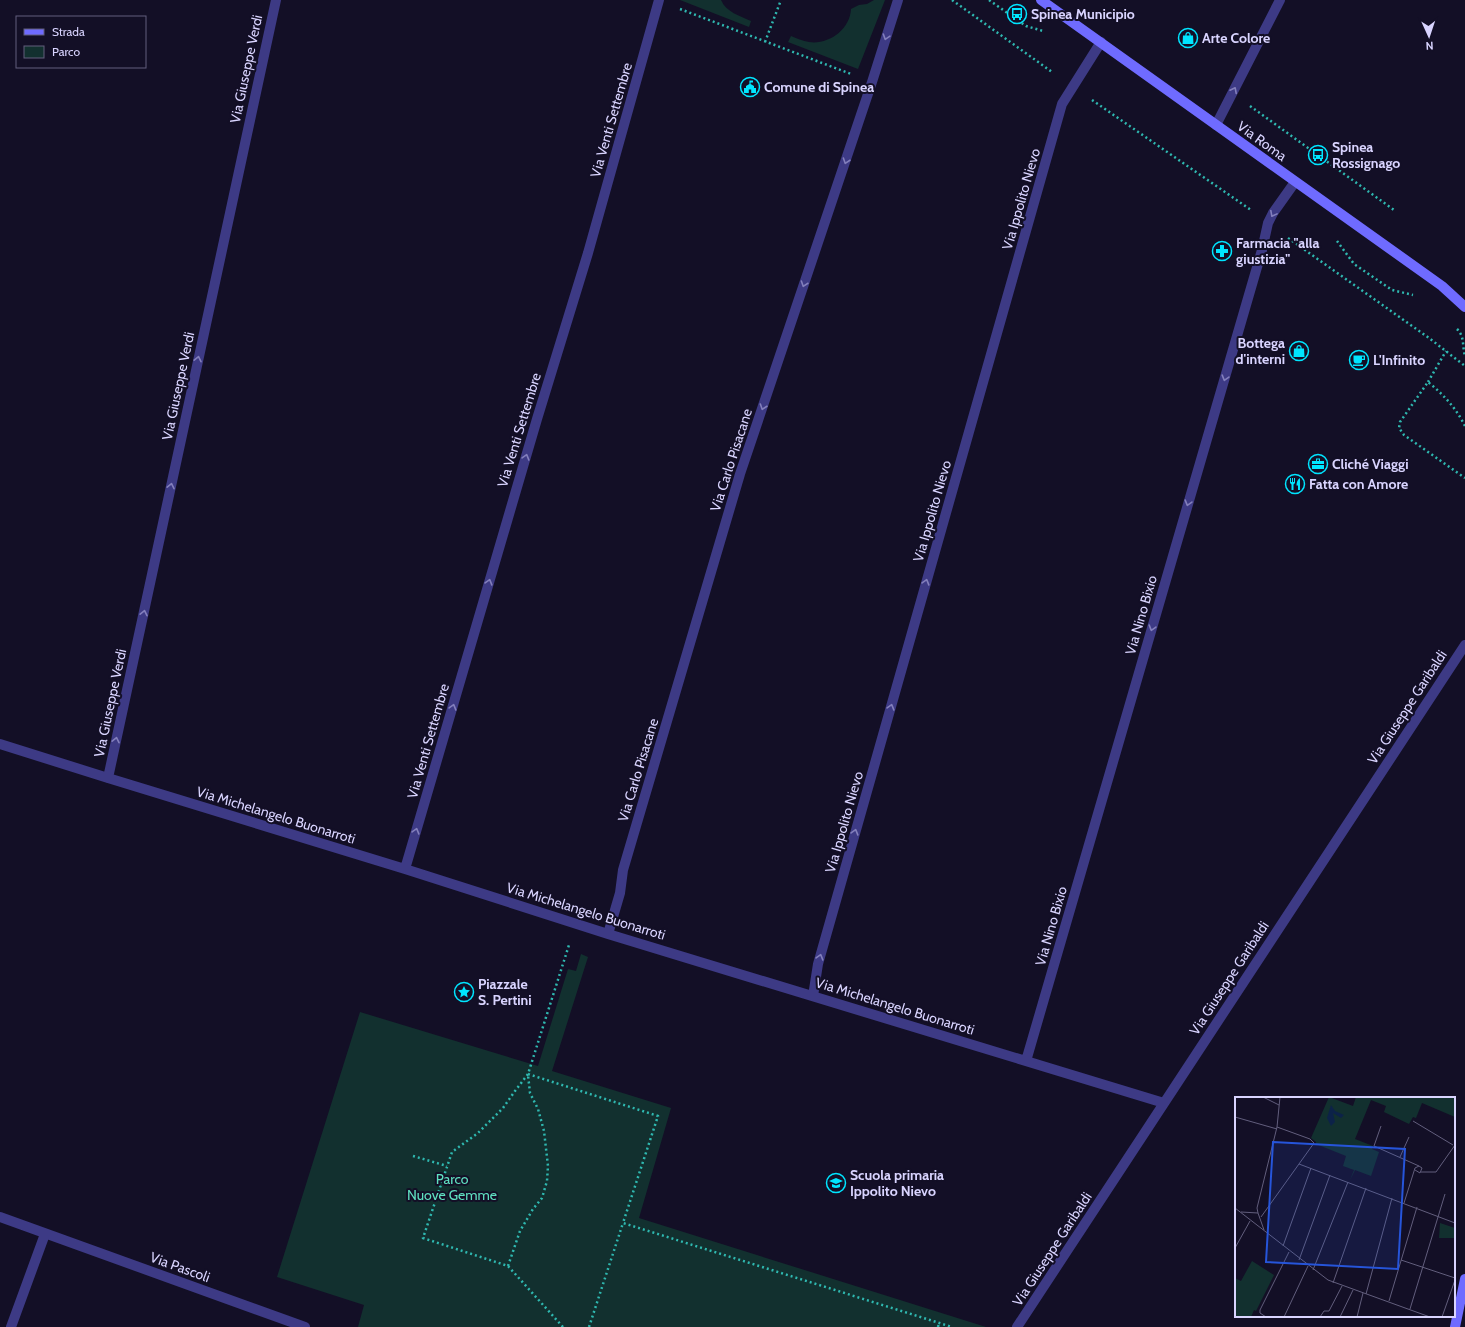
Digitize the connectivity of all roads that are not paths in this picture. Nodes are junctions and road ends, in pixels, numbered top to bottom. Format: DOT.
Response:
graph roads {
  1 [pos="276,0"];
  2 [pos="659,0"];
  3 [pos="898,0"];
  4 [pos="1041,0"];
  5 [pos="1280,0"];
  6 [pos="1101,42"];
  7 [pos="1216,125"];
  8 [pos="1295,182"];
  9 [pos="1465,307"];
  10 [pos="1465,645"];
  11 [pos="0,744"];
  12 [pos="108,778"];
  13 [pos="405,869"];
  14 [pos="608,934"];
  15 [pos="813,996"];
  16 [pos="1026,1061"];
  17 [pos="1164,1103"];
  18 [pos="0,1218"];
  19 [pos="45,1234"];
  20 [pos="1465,1279"];
  21 [pos="11,1327"];
  22 [pos="305,1327"];
  23 [pos="1017,1327"];
  24 [pos="1456,1327"];
  12 -- 1 [label="street, Via Giuseppe Verdi, one-way"];
  13 -- 2 [label="street, Via Venti Settembre, one-way"];
  3 -- 14 [label="street, Via Carlo Pisacane, one-way"];
  4 -- 6 [label="street, Via Roma"];
  7 -- 5 [label="street, one-way"];
  6 -- 7 [label="street, Via Roma"];
  15 -- 6 [label="street, Via Ippolito Nievo, one-way"];
  7 -- 8 [label="street, Via Roma"];
  8 -- 9 [label="street, Via Roma"];
  8 -- 16 [label="street, Via Nino Bixio, one-way"];
  10 -- 17 [label="street, Via Giuseppe Garibaldi"];
  11 -- 12 [label="street, Via Michelangelo Buonarroti"];
  12 -- 13 [label="street, Via Michelangelo Buonarroti"];
  13 -- 14 [label="street, Via Michelangelo Buonarroti"];
  14 -- 15 [label="street, Via Michelangelo Buonarroti"];
  15 -- 16 [label="street, Via Michelangelo Buonarroti"];
  16 -- 17 [label="street, Via Michelangelo Buonarroti"];
  17 -- 23 [label="street, Via Giuseppe Garibaldi"];
  18 -- 19 [label="street, Via Pascoli"];
  19 -- 21 [label="street"];
  19 -- 22 [label="street, Via Pascoli"];
  20 -- 24 [label="street"];
}
